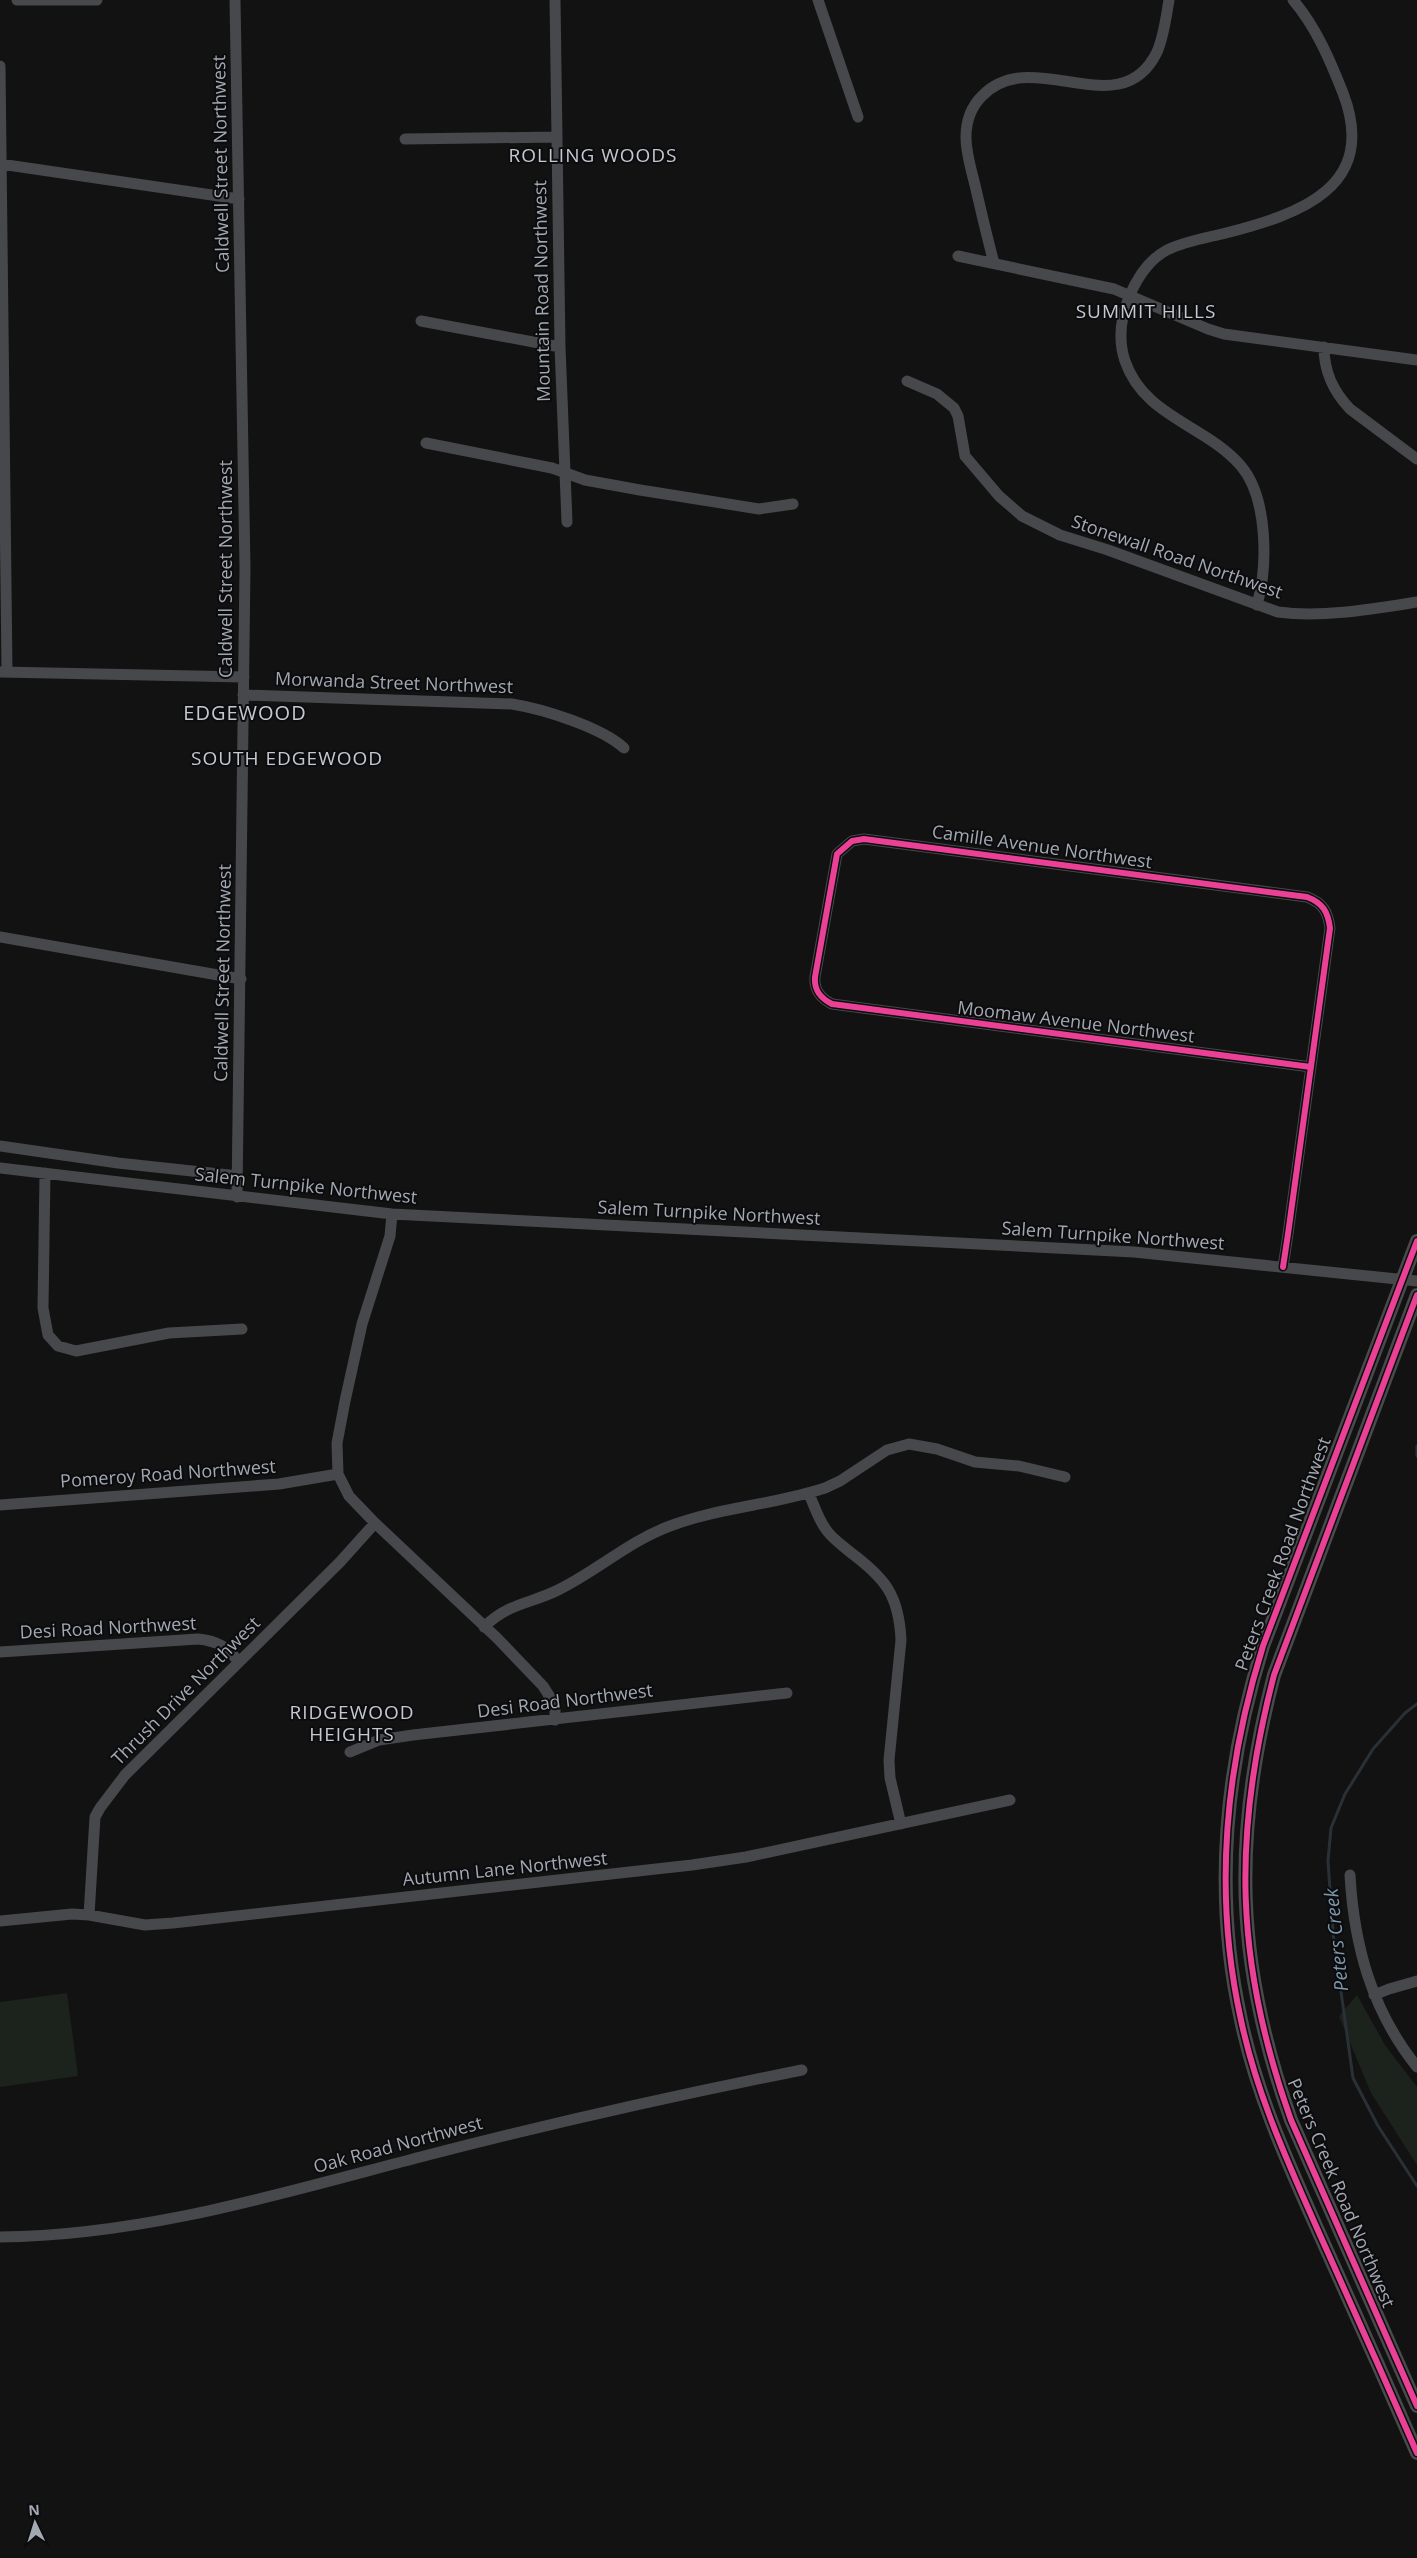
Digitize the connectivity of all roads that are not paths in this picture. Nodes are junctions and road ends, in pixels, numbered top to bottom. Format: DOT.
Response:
graph roads {
  1 [pos="17,0"];
  2 [pos="97,0"];
  3 [pos="235,0"];
  4 [pos="555,0"];
  5 [pos="818,0"];
  6 [pos="1170,0"];
  7 [pos="1293,0"];
  8 [pos="0,66"];
  9 [pos="858,117"];
  10 [pos="556,137"];
  11 [pos="406,139"];
  12 [pos="1,164"];
  13 [pos="239,199"];
  14 [pos="958,256"];
  15 [pos="994,263"];
  16 [pos="1130,295"];
  17 [pos="421,321"];
  18 [pos="560,347"];
  19 [pos="1324,347"];
  20 [pos="1417,360"];
  21 [pos="907,381"];
  22 [pos="426,443"];
  23 [pos="1417,459"];
  24 [pos="565,473"];
  25 [pos="793,504"];
  26 [pos="567,522"];
  27 [pos="1417,602"];
  28 [pos="1257,605"];
  29 [pos="4,672"];
  30 [pos="244,677"];
  31 [pos="244,695"];
  32 [pos="624,748"];
  33 [pos="0,937"];
  34 [pos="241,980"];
  35 [pos="836,1005"];
  36 [pos="1311,1067"];
  37 [pos="0,1146"];
  38 [pos="0,1168"];
  39 [pos="45,1173"];
  40 [pos="238,1176"];
  41 [pos="237,1197"];
  42 [pos="392,1214"];
  43 [pos="1417,1241"];
  44 [pos="1283,1267"];
  45 [pos="1402,1280"];
  46 [pos="1417,1281"];
  47 [pos="1417,1295"];
  48 [pos="242,1329"];
  49 [pos="338,1474"];
  50 [pos="1065,1477"];
  51 [pos="809,1494"];
  52 [pos="0,1504"];
  53 [pos="375,1523"];
  54 [pos="484,1626"];
  55 [pos="0,1652"];
  56 [pos="239,1662"];
  57 [pos="787,1693"];
  58 [pos="555,1720"];
  59 [pos="350,1752"];
  60 [pos="1010,1800"];
  61 [pos="901,1824"];
  62 [pos="1350,1875"];
  63 [pos="89,1914"];
  64 [pos="0,1922"];
  65 [pos="1417,1981"];
  66 [pos="1374,1996"];
  67 [pos="1417,2067"];
  68 [pos="802,2070"];
  69 [pos="0,2236"];
  70 [pos="1417,2406"];
  71 [pos="1417,2453"];
  1 -- 2 [label="street"];
  3 -- 13 [label="street, Caldwell Street Northwest"];
  4 -- 10 [label="street, Mountain Road Northwest"];
  5 -- 9 [label="street"];
  6 -- 15 [label="street"];
  7 -- 16 [label="street"];
  8 -- 12 [label="street"];
  10 -- 11 [label="street"];
  10 -- 18 [label="street, Mountain Road Northwest"];
  12 -- 13 [label="street"];
  12 -- 29 [label="street"];
  13 -- 30 [label="street, Caldwell Street Northwest"];
  14 -- 15 [label="street"];
  15 -- 16 [label="street"];
  16 -- 19 [label="street"];
  16 -- 28 [label="street"];
  17 -- 18 [label="street"];
  18 -- 24 [label="street, Mountain Road Northwest"];
  19 -- 20 [label="street"];
  19 -- 23 [label="street"];
  21 -- 28 [label="street, Stonewall Road Northwest"];
  22 -- 24 [label="street"];
  24 -- 25 [label="street"];
  24 -- 26 [label="street, Mountain Road Northwest"];
  27 -- 28 [label="street, Stonewall Road Northwest"];
  29 -- 30 [label="street"];
  30 -- 31 [label="street, Caldwell Street Northwest"];
  31 -- 32 [label="street, Morwanda Street Northwest"];
  31 -- 34 [label="street, Caldwell Street Northwest"];
  33 -- 34 [label="street"];
  34 -- 40 [label="street, Caldwell Street Northwest"];
  35 -- 36 [label="street, Moomaw Avenue Northwest"];
  35 -- 36 [label="street, Camille Avenue Northwest"];
  36 -- 44 [label="street, Camille Avenue Northwest"];
  37 -- 40 [label="street"];
  38 -- 39 [label="street, Salem Turnpike Northwest"];
  39 -- 41 [label="street, Salem Turnpike Northwest"];
  39 -- 48 [label="street"];
  40 -- 41 [label="street, Caldwell Street Northwest"];
  41 -- 42 [label="street, Salem Turnpike Northwest"];
  42 -- 44 [label="street, Salem Turnpike Northwest"];
  42 -- 49 [label="street"];
  43 -- 45 [label="main road, Peters Creek Road Northwest"];
  44 -- 45 [label="street, Salem Turnpike Northwest"];
  45 -- 46 [label="street, Salem Turnpike Northwest"];
  45 -- 71 [label="main road, Peters Creek Road Northwest"];
  47 -- 70 [label="main road, Peters Creek Road Northwest"];
  49 -- 52 [label="street, Pomeroy Road Northwest"];
  49 -- 53 [label="street"];
  50 -- 51 [label="street"];
  51 -- 54 [label="street"];
  51 -- 61 [label="street"];
  53 -- 54 [label="street"];
  53 -- 56 [label="street, Thrush Drive Northwest"];
  54 -- 58 [label="street"];
  55 -- 56 [label="street, Desi Road Northwest"];
  56 -- 63 [label="street, Thrush Drive Northwest"];
  57 -- 58 [label="street, Desi Road Northwest"];
  58 -- 59 [label="street, Desi Road Northwest"];
  60 -- 61 [label="street, Autumn Lane Northwest"];
  61 -- 63 [label="street, Autumn Lane Northwest"];
  62 -- 66 [label="street"];
  63 -- 64 [label="street, Autumn Lane Northwest"];
  65 -- 66 [label="street"];
  66 -- 67 [label="street"];
  68 -- 69 [label="street, Oak Road Northwest"];
}
